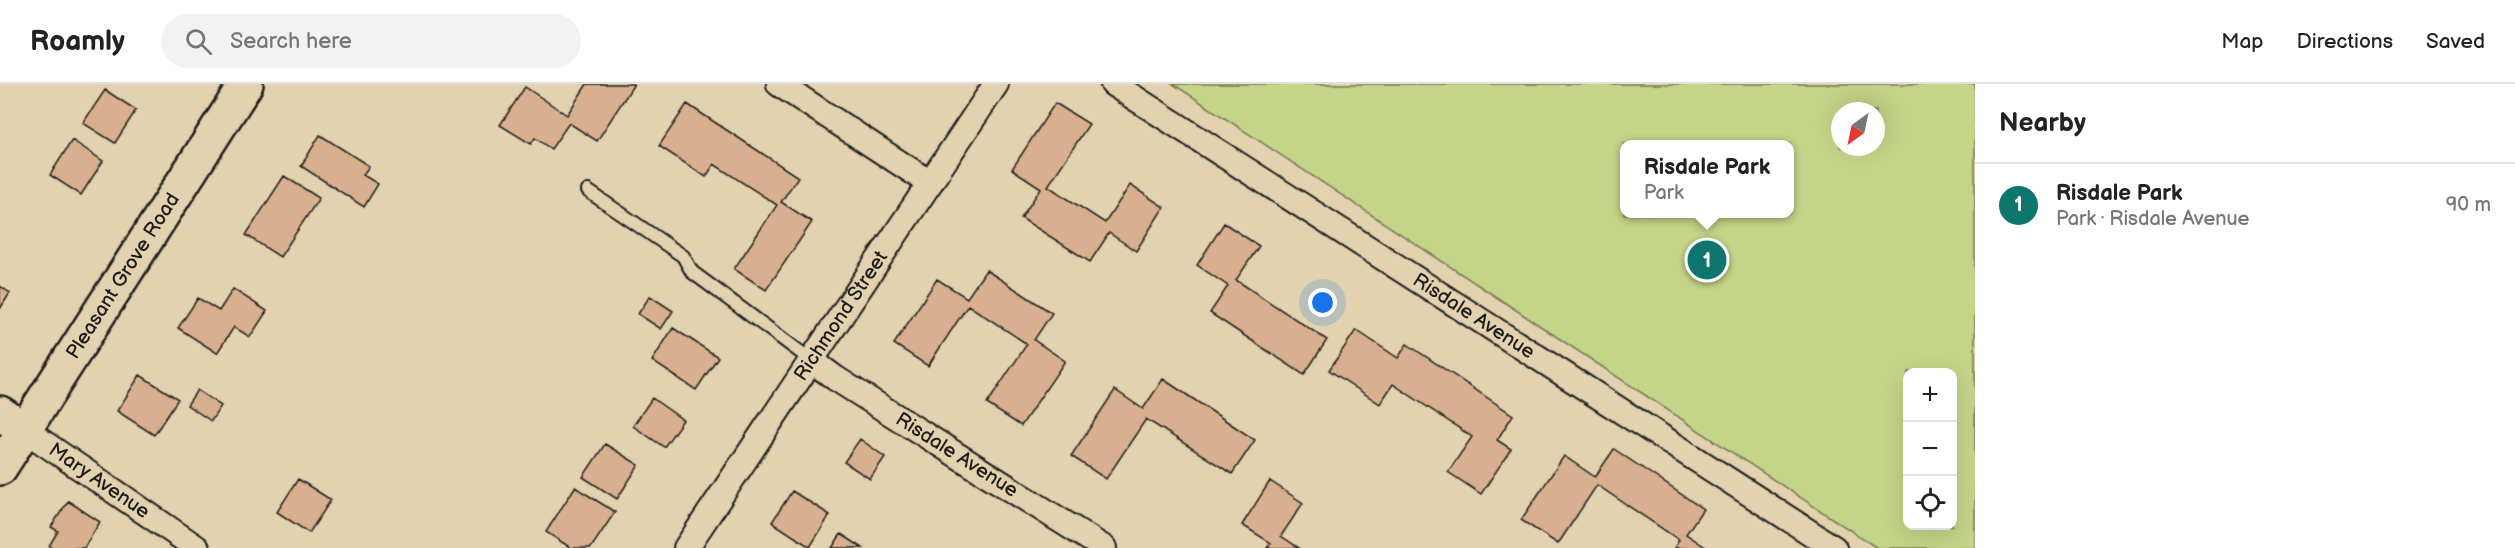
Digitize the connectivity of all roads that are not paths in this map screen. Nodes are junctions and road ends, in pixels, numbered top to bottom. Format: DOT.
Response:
graph roads {
  1 [pos="246,84"];
  2 [pos="780,84"];
  3 [pos="996,84"];
  4 [pos="1113,84"];
  5 [pos="930,183"];
  6 [pos="588,191"];
  7 [pos="811,360"];
  8 [pos="12,422"];
  9 [pos="0,468"];
  10 [pos="197,548"];
  11 [pos="686,548"];
  12 [pos="1104,548"];
  13 [pos="1834,548"];
  1 -- 8 [label="street, Pleasant Grove Road"];
  2 -- 5 [label="street"];
  3 -- 5 [label="street, Richmond Street"];
  4 -- 13 [label="street, Risdale Avenue"];
  5 -- 7 [label="street, Richmond Street"];
  6 -- 7 [label="lane"];
  7 -- 11 [label="street, Richmond Street"];
  7 -- 12 [label="street, Risdale Avenue"];
  8 -- 9 [label="street, Pleasant Grove Road"];
  8 -- 10 [label="street, Mary Avenue"];
}
